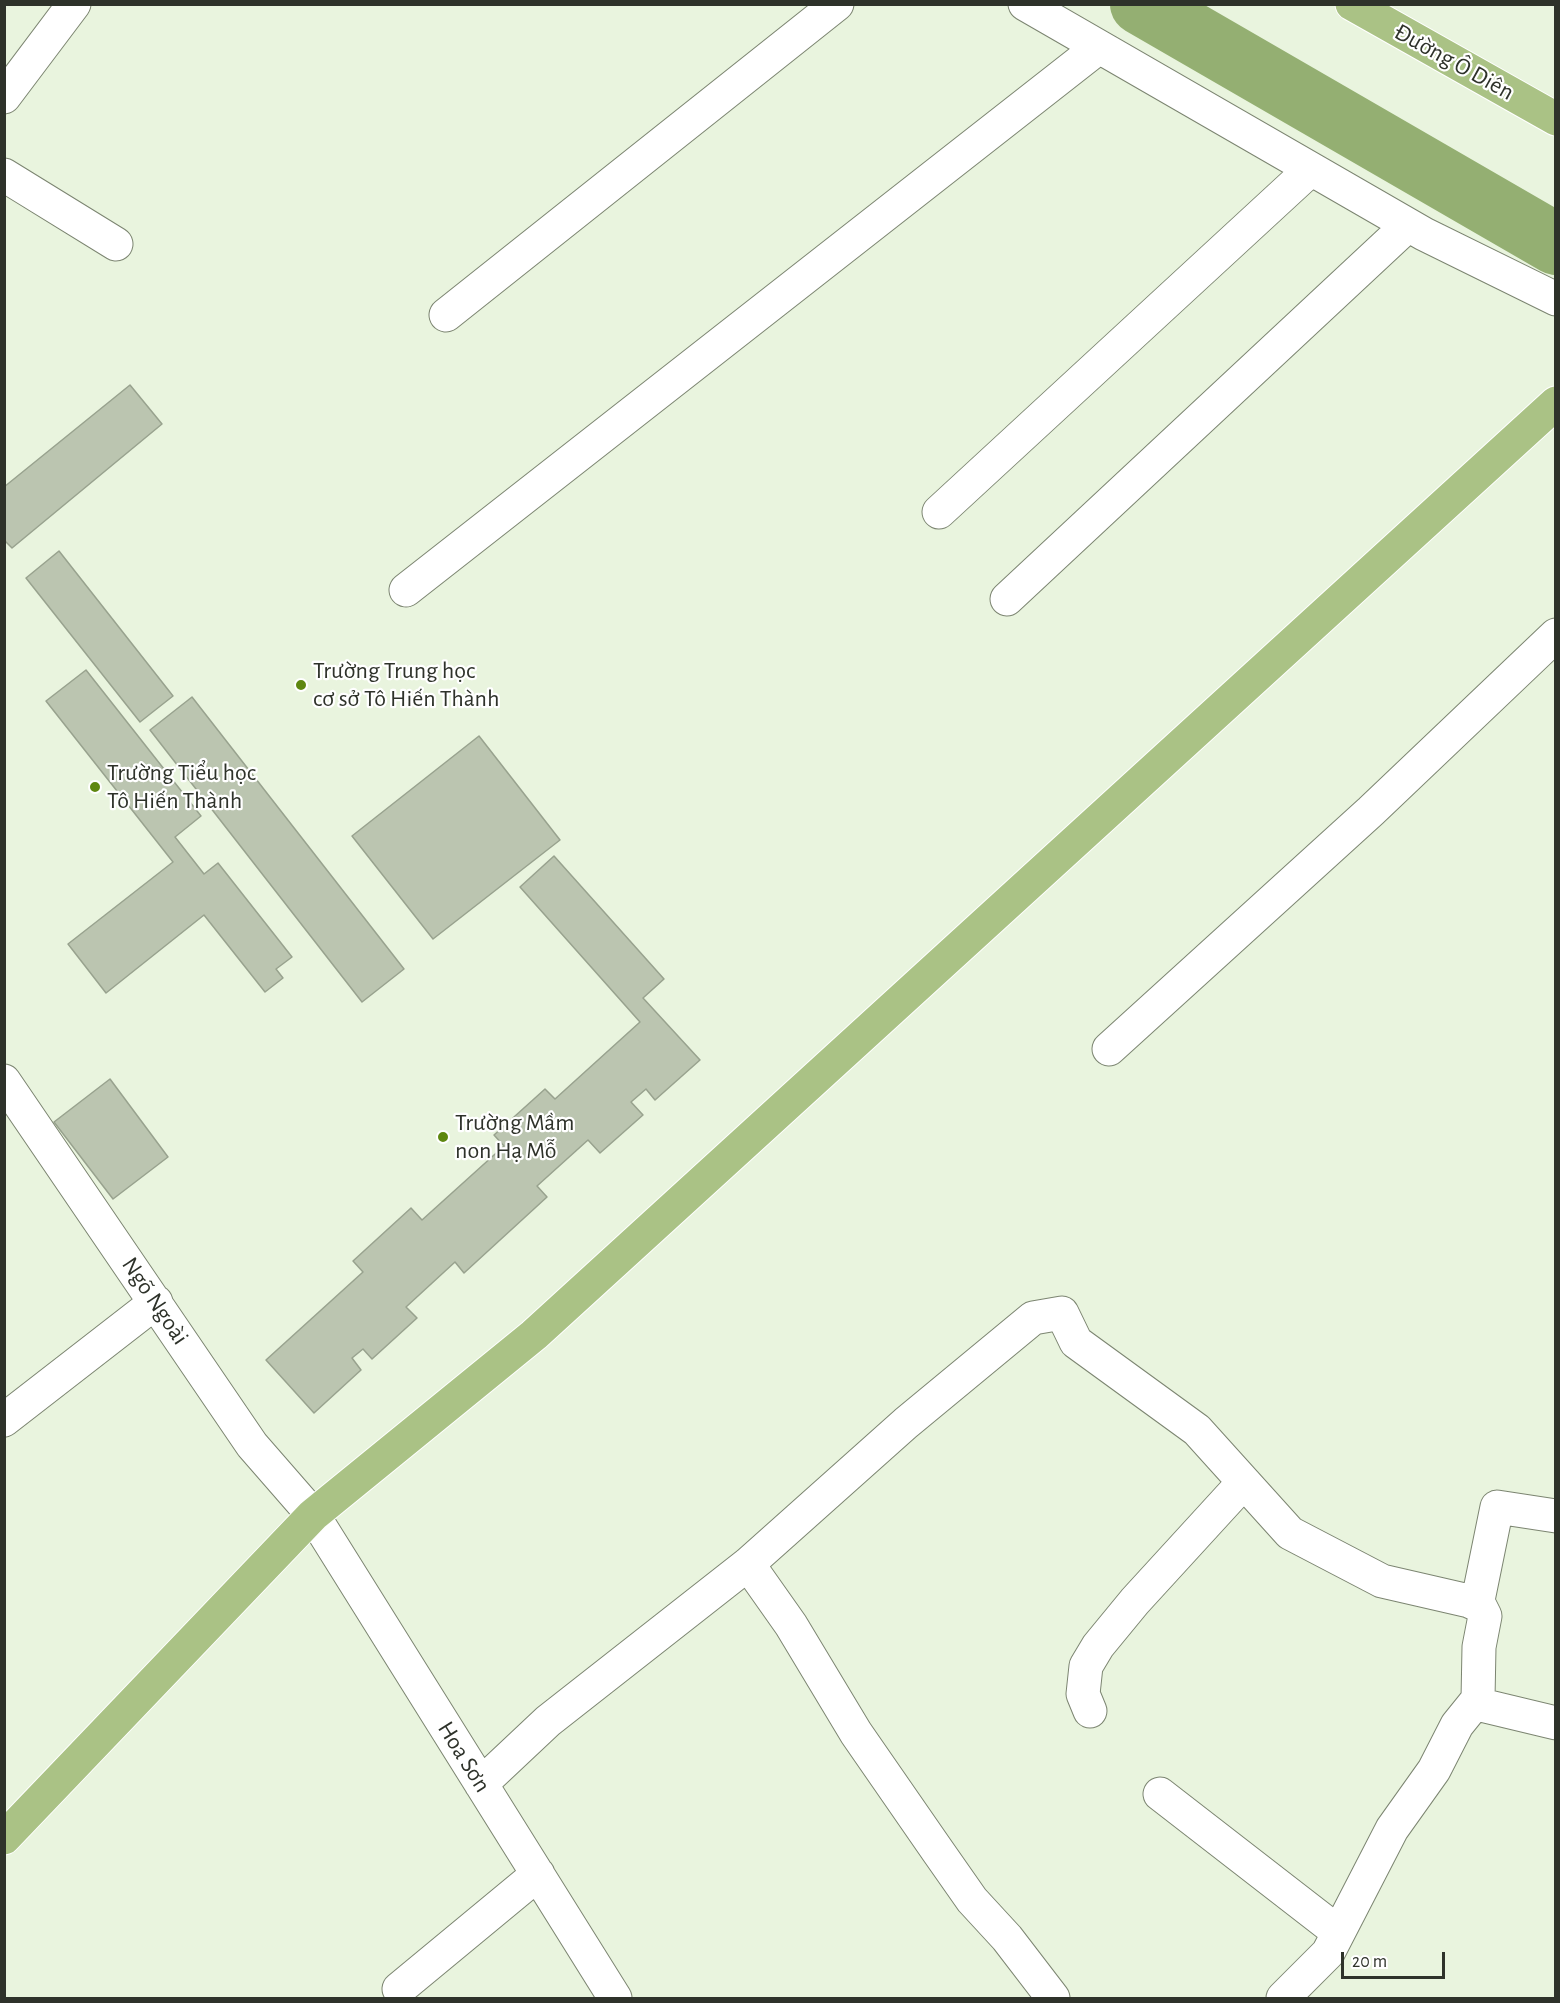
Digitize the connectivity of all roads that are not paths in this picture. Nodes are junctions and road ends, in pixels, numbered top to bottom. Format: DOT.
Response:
graph roads {
  1 [pos="74,4"];
  2 [pos="837,4"];
  3 [pos="1024,4"];
  4 [pos="1352,4"];
  5 [pos="1099,47"];
  6 [pos="4,97"];
  7 [pos="1556,119"];
  8 [pos="1311,169"];
  9 [pos="4,175"];
  10 [pos="1408,225"];
  11 [pos="116,244"];
  12 [pos="1556,299"];
  13 [pos="446,315"];
  14 [pos="1556,403"];
  15 [pos="939,512"];
  16 [pos="406,590"];
  17 [pos="1007,599"];
  18 [pos="1556,636"];
  19 [pos="1109,1049"];
  20 [pos="4,1081"];
  21 [pos="156,1302"];
  22 [pos="4,1420"];
  23 [pos="1243,1483"];
  24 [pos="313,1515"];
  25 [pos="1556,1516"];
  26 [pos="748,1564"];
  27 [pos="1477,1605"];
  28 [pos="1478,1699"];
  29 [pos="1090,1711"];
  30 [pos="1556,1723"];
  31 [pos="481,1784"];
  32 [pos="1160,1794"];
  33 [pos="4,1838"];
  34 [pos="538,1875"];
  35 [pos="1338,1932"];
  36 [pos="399,1989"];
  37 [pos="615,1998"];
  38 [pos="1053,1998"];
  39 [pos="1283,1998"];
  1 -- 6 [label="street"];
  2 -- 13 [label="street"];
  3 -- 5 [label="street"];
  4 -- 7 [label="main road, Đường Ô Diên"];
  5 -- 8 [label="street"];
  5 -- 16 [label="street"];
  8 -- 10 [label="street"];
  8 -- 15 [label="street"];
  9 -- 11 [label="street"];
  10 -- 12 [label="street"];
  10 -- 17 [label="street"];
  14 -- 24 [label="main road"];
  18 -- 19 [label="street"];
  20 -- 21 [label="street, Ngõ Ngoài"];
  21 -- 22 [label="street"];
  21 -- 24 [label="street, Ngõ Ngoài"];
  23 -- 26 [label="street"];
  23 -- 27 [label="street"];
  23 -- 29 [label="street"];
  24 -- 31 [label="street, Hoa Sơn"];
  24 -- 33 [label="main road"];
  25 -- 27 [label="street"];
  26 -- 31 [label="street"];
  26 -- 38 [label="street"];
  27 -- 28 [label="street"];
  28 -- 30 [label="street"];
  28 -- 35 [label="street"];
  31 -- 34 [label="street, Hoa Sơn"];
  32 -- 35 [label="street"];
  34 -- 36 [label="street"];
  34 -- 37 [label="street, Hoa Sơn"];
  35 -- 39 [label="street"];
}
